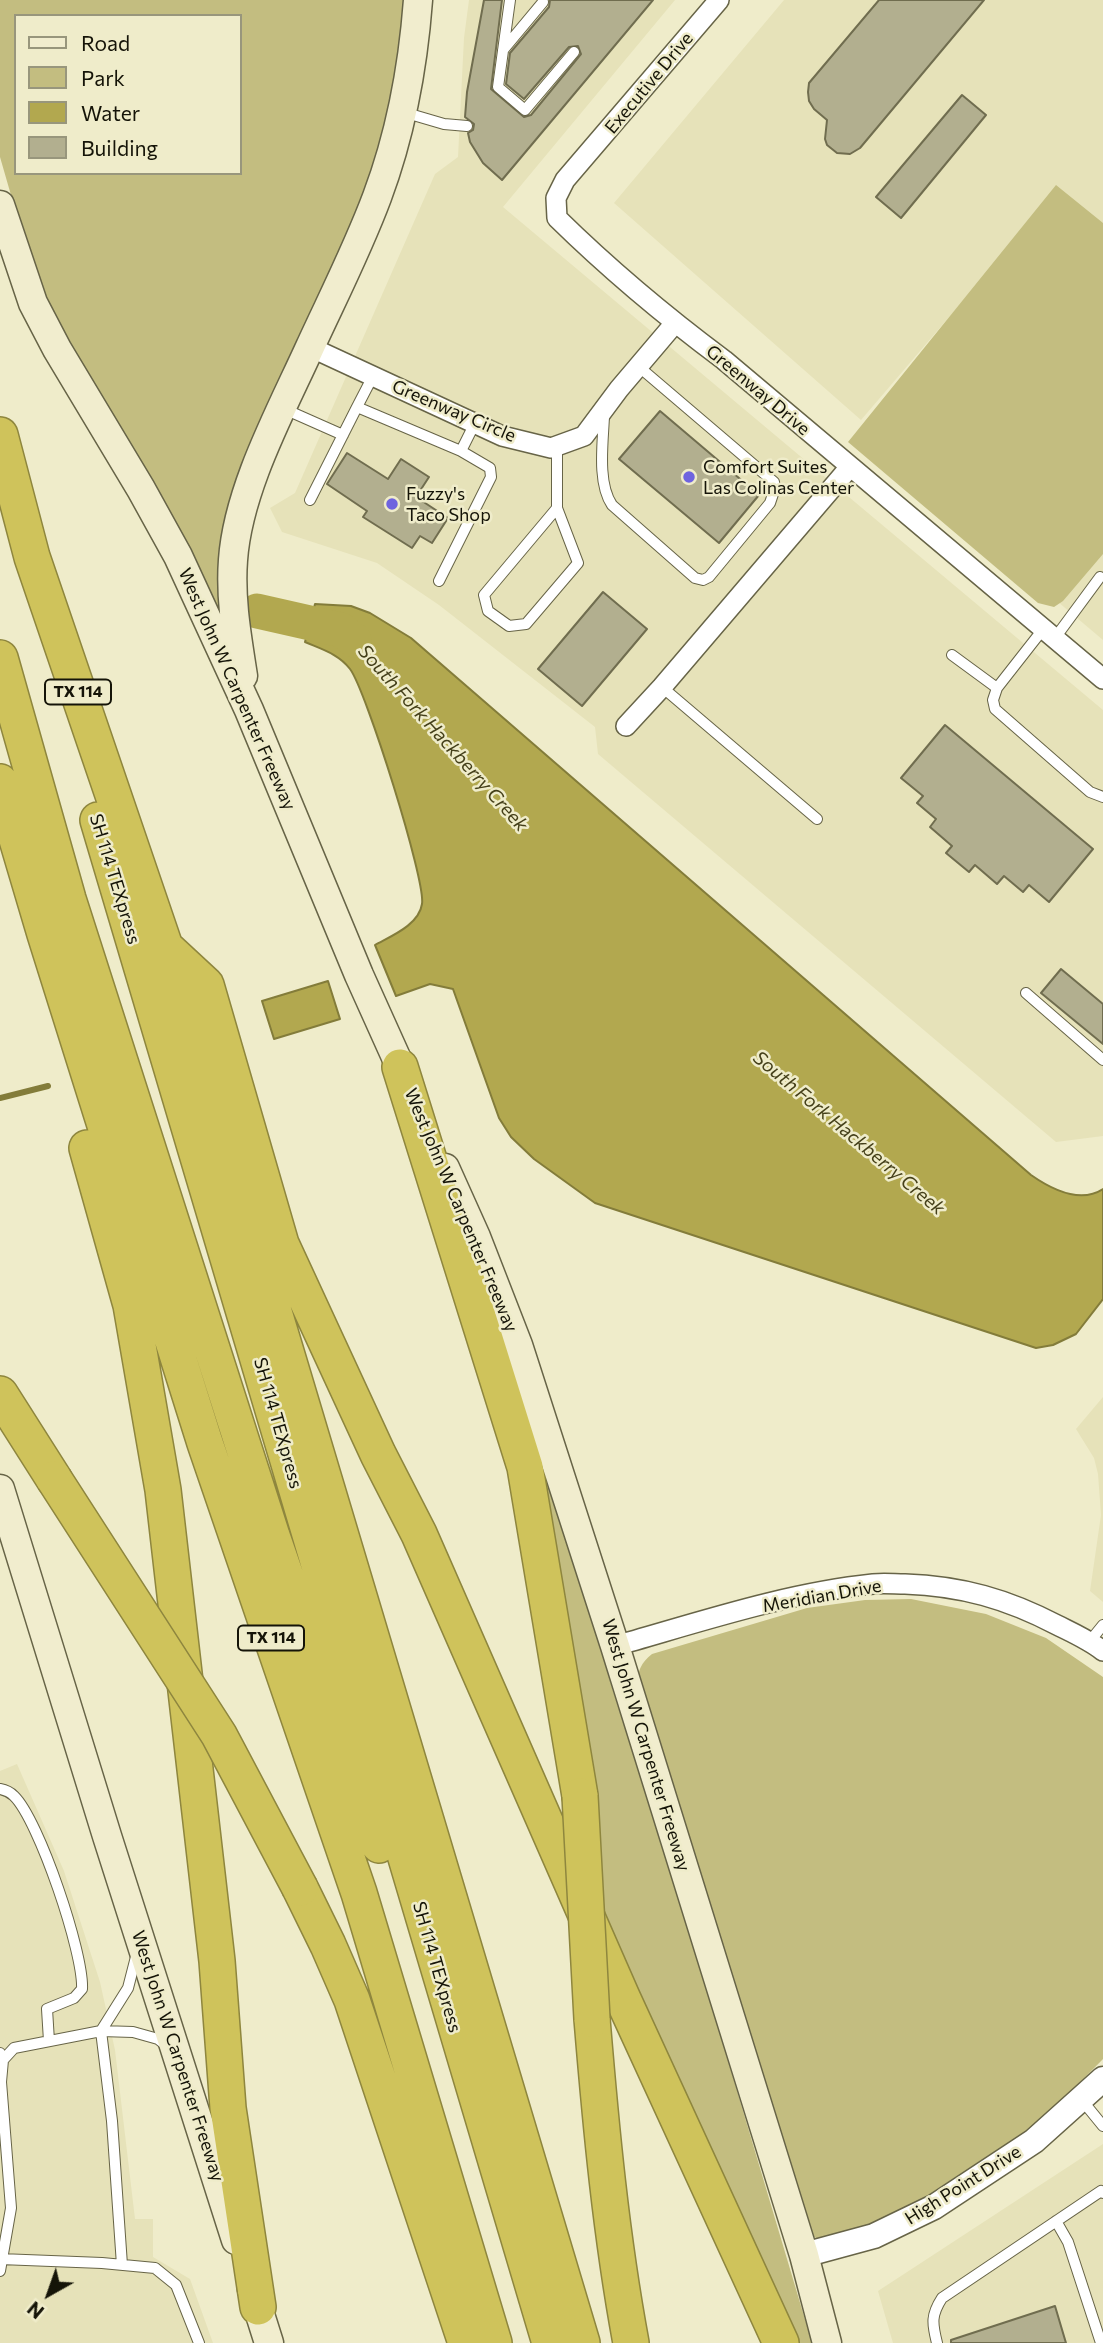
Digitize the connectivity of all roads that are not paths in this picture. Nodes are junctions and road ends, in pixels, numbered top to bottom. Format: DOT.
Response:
graph roads {
  1 [pos="418,0"];
  2 [pos="510,0"];
  3 [pos="719,0"];
  4 [pos="544,2"];
  5 [pos="503,50"];
  6 [pos="574,52"];
  7 [pos="402,112"];
  8 [pos="467,126"];
  9 [pos="579,166"];
  10 [pos="0,205"];
  11 [pos="675,323"];
  12 [pos="310,347"];
  13 [pos="638,366"];
  14 [pos="373,376"];
  15 [pos="282,407"];
  16 [pos="357,407"];
  17 [pos="604,409"];
  18 [pos="475,423"];
  19 [pos="0,435"];
  20 [pos="343,435"];
  21 [pos="557,445"];
  22 [pos="461,451"];
  23 [pos="849,467"];
  24 [pos="310,500"];
  25 [pos="0,504"];
  26 [pos="557,508"];
  27 [pos="1100,577"];
  28 [pos="439,581"];
  29 [pos="1049,633"];
  30 [pos="952,655"];
  31 [pos="0,658"];
  32 [pos="1103,679"];
  33 [pos="662,687"];
  34 [pos="997,688"];
  35 [pos="248,710"];
  36 [pos="626,726"];
  37 [pos="0,782"];
  38 [pos="1103,797"];
  39 [pos="817,819"];
  40 [pos="45,934"];
  41 [pos="165,947"];
  42 [pos="1026,993"];
  43 [pos="1103,1060"];
  44 [pos="400,1067"];
  45 [pos="0,1394"];
  46 [pos="1,1495"];
  47 [pos="1103,1625"];
  48 [pos="615,1646"];
  49 [pos="1097,1646"];
  50 [pos="0,1788"];
  51 [pos="140,1939"];
  52 [pos="101,2031"];
  53 [pos="49,2041"];
  54 [pos="177,2054"];
  55 [pos="1,2056"];
  56 [pos="1103,2079"];
  57 [pos="1081,2099"];
  58 [pos="1103,2126"];
  59 [pos="1103,2193"];
  60 [pos="1056,2221"];
  61 [pos="804,2255"];
  62 [pos="1,2259"];
  63 [pos="122,2265"];
  64 [pos="0,2271"];
  65 [pos="258,2307"];
  66 [pos="199,2343"];
  67 [pos="269,2343"];
  68 [pos="466,2343"];
  69 [pos="494,2343"];
  70 [pos="526,2343"];
  71 [pos="550,2343"];
  72 [pos="582,2343"];
  73 [pos="631,2343"];
  74 [pos="781,2343"];
  75 [pos="827,2343"];
  76 [pos="937,2343"];
  77 [pos="1101,2343"];
  1 -- 7 [label="main road"];
  2 -- 5 [label="lane"];
  3 -- 9 [label="street, Executive Drive"];
  4 -- 5 [label="lane"];
  5 -- 6 [label="lane"];
  7 -- 8 [label="lane"];
  7 -- 12 [label="main road"];
  9 -- 11 [label="street, Greenway Drive"];
  10 -- 35 [label="main road, West John W Carpenter Freeway"];
  11 -- 13 [label="street"];
  11 -- 23 [label="street, Greenway Drive"];
  12 -- 14 [label="street, Greenway Circle"];
  12 -- 15 [label="main road"];
  13 -- 17 [label="street"];
  13 -- 17 [label="lane"];
  14 -- 16 [label="lane"];
  14 -- 18 [label="street, Greenway Circle"];
  15 -- 20 [label="lane"];
  15 -- 35 [label="main road"];
  16 -- 20 [label="lane"];
  16 -- 22 [label="lane"];
  17 -- 21 [label="street"];
  18 -- 21 [label="street, Greenway Circle"];
  18 -- 22 [label="lane"];
  19 -- 41 [label="highway, TX 114"];
  20 -- 24 [label="lane"];
  21 -- 26 [label="lane"];
  22 -- 28 [label="lane"];
  23 -- 29 [label="street, Greenway Drive"];
  23 -- 33 [label="street"];
  25 -- 71 [label="highway, SH 114 TEXpress"];
  26 -- 26 [label="lane"];
  27 -- 29 [label="lane"];
  29 -- 32 [label="street, Greenway Drive"];
  29 -- 34 [label="lane"];
  30 -- 34 [label="lane"];
  31 -- 70 [label="highway, SH 114 TEXpress"];
  33 -- 36 [label="street"];
  33 -- 39 [label="lane"];
  34 -- 38 [label="lane"];
  35 -- 44 [label="main road, West John W Carpenter Freeway"];
  37 -- 40 [label="highway, TX 114"];
  40 -- 65 [label="highway"];
  40 -- 69 [label="highway, TX 114"];
  41 -- 72 [label="highway, TX 114"];
  41 -- 74 [label="highway"];
  42 -- 43 [label="lane"];
  44 -- 48 [label="main road, West John W Carpenter Freeway"];
  44 -- 73 [label="highway, bridge"];
  45 -- 68 [label="highway, bridge"];
  46 -- 51 [label="main road, West John W Carpenter Freeway"];
  47 -- 49 [label="lane"];
  48 -- 49 [label="street, Meridian Drive"];
  48 -- 61 [label="main road, West John W Carpenter Freeway"];
  50 -- 53 [label="lane"];
  51 -- 52 [label="lane"];
  51 -- 54 [label="main road, West John W Carpenter Freeway"];
  52 -- 53 [label="lane"];
  52 -- 54 [label="lane"];
  52 -- 63 [label="lane"];
  53 -- 55 [label="lane"];
  54 -- 65 [label="main road, West John W Carpenter Freeway"];
  55 -- 62 [label="lane"];
  56 -- 57 [label="street, High Point Drive"];
  57 -- 58 [label="lane"];
  57 -- 61 [label="street, High Point Drive"];
  59 -- 60 [label="lane"];
  60 -- 76 [label="lane"];
  60 -- 77 [label="lane"];
  61 -- 75 [label="main road, West John W Carpenter Freeway"];
  62 -- 63 [label="lane"];
  62 -- 64 [label="lane"];
  63 -- 66 [label="lane"];
  65 -- 67 [label="main road, West John W Carpenter Freeway"];
}
